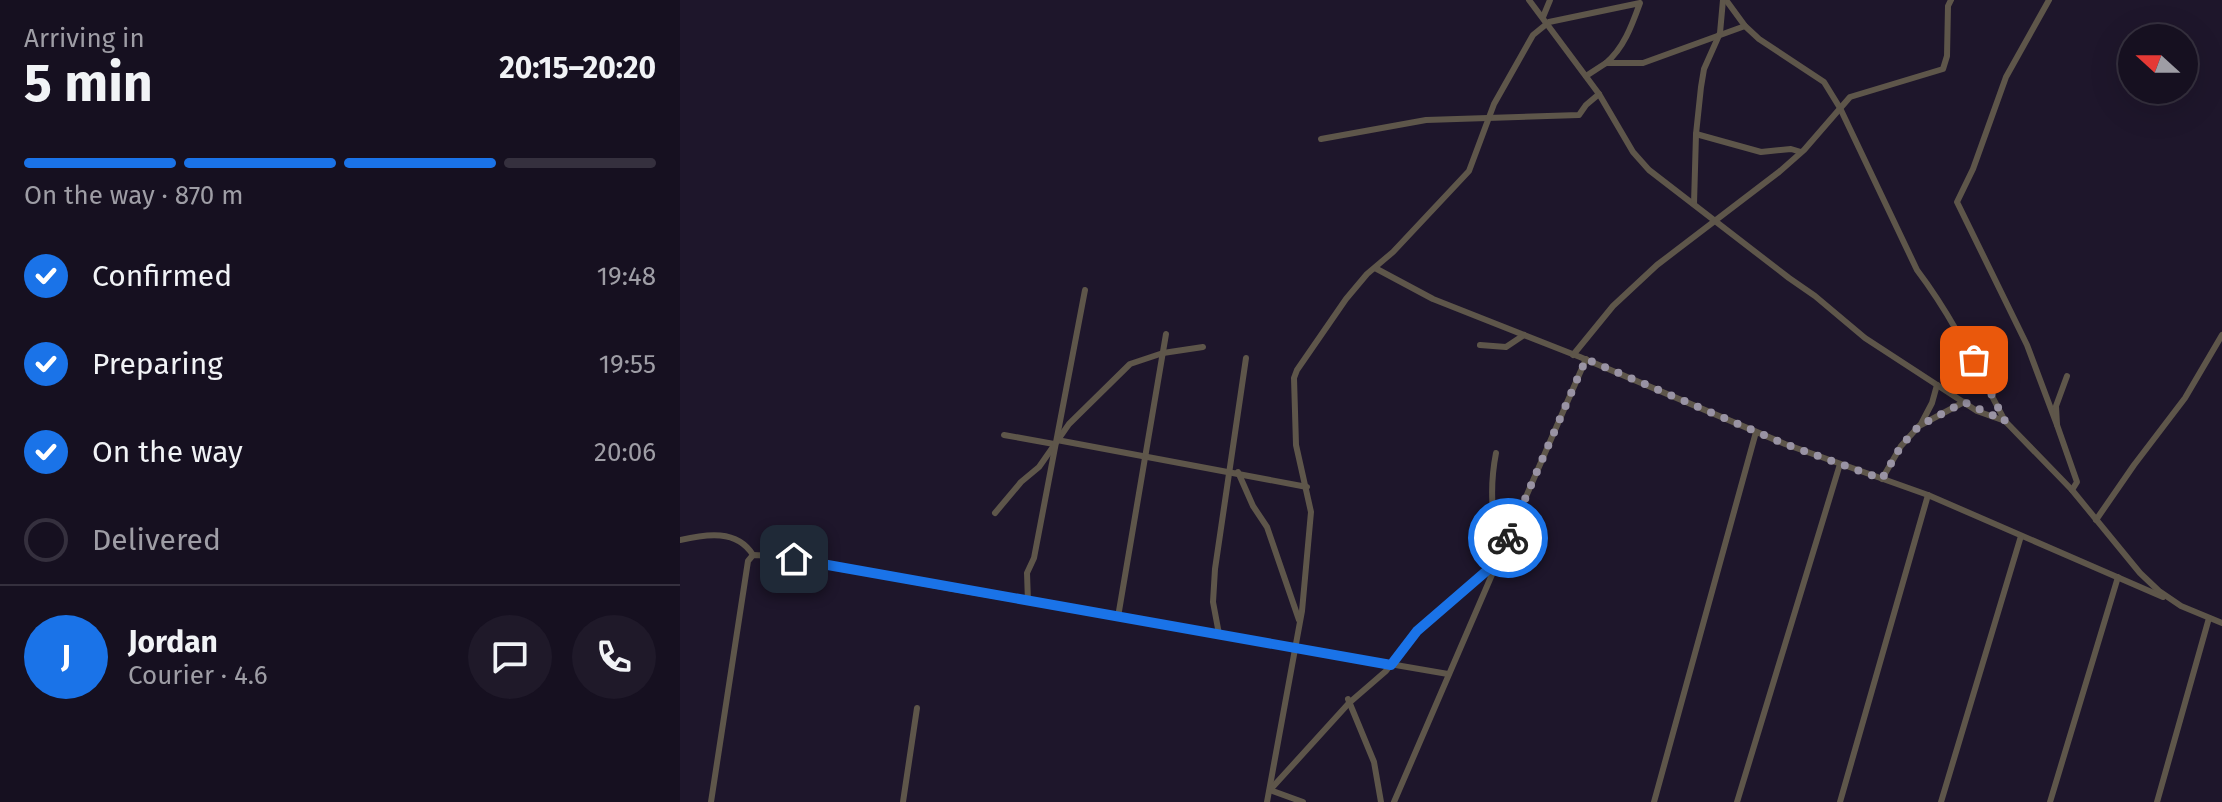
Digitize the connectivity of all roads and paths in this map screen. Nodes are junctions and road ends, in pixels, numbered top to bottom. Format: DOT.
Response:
graph roads {
  1 [pos="1529,0"];
  2 [pos="1550,0"];
  3 [pos="1725,0"];
  4 [pos="1951,0"];
  5 [pos="2049,0"];
  6 [pos="1546,20"];
  7 [pos="1745,26"];
  8 [pos="1720,33"];
  9 [pos="1606,63"];
  10 [pos="1586,76"];
  11 [pos="1599,94"];
  12 [pos="1840,108"];
  13 [pos="1487,118"];
  14 [pos="1696,134"];
  15 [pos="1321,139"];
  16 [pos="1801,152"];
  17 [pos="1694,204"];
  18 [pos="1713,220"];
  19 [pos="1375,268"];
  20 [pos="1085,290"];
  21 [pos="1166,334"];
  22 [pos="1524,335"];
  23 [pos="2222,335"];
  24 [pos="1480,345"];
  25 [pos="1203,347"];
  26 [pos="1163,353"];
  27 [pos="1573,355"];
  28 [pos="1246,358"];
  29 [pos="1586,359"];
  30 [pos="2067,376"];
  31 [pos="1937,385"];
  32 [pos="1964,402"];
  33 [pos="2005,421"];
  34 [pos="2057,425"];
  35 [pos="1919,426"];
  36 [pos="1756,432"];
  37 [pos="1004,435"];
  38 [pos="1056,442"];
  39 [pos="1496,453"];
  40 [pos="1146,457"];
  41 [pos="1840,464"];
  42 [pos="1230,471"];
  43 [pos="1238,472"];
  44 [pos="1882,479"];
  45 [pos="1307,487"];
  46 [pos="2072,490"];
  47 [pos="1928,495"];
  48 [pos="995,513"];
  49 [pos="2096,520"];
  50 [pos="2021,536"];
  51 [pos="680,540"];
  52 [pos="1503,549"];
  53 [pos="753,555"];
  54 [pos="1498,561"];
  55 [pos="2118,577"];
  56 [pos="2170,600"];
  57 [pos="1028,602"];
  58 [pos="1118,617"];
  59 [pos="2209,618"];
  60 [pos="1300,623"];
  61 [pos="2222,623"];
  62 [pos="1219,634"];
  63 [pos="1295,647"];
  64 [pos="1391,665"];
  65 [pos="1448,674"];
  66 [pos="1349,701"];
  67 [pos="917,708"];
  68 [pos="1270,790"];
  69 [pos="1843,801"];
  70 [pos="711,802"];
  71 [pos="903,802"];
  72 [pos="1267,802"];
  73 [pos="1303,802"];
  74 [pos="1381,802"];
  75 [pos="1394,802"];
  76 [pos="1654,802"];
  77 [pos="1737,802"];
  78 [pos="1941,802"];
  79 [pos="2050,802"];
  80 [pos="2157,802"];
  1 -- 6 [label="street"];
  2 -- 6 [label="street"];
  3 -- 7 [label="street"];
  3 -- 8 [label="street"];
  4 -- 12 [label="street"];
  5 -- 34 [label="street"];
  6 -- 9 [label="street"];
  6 -- 10 [label="street"];
  6 -- 13 [label="street"];
  7 -- 8 [label="street"];
  7 -- 12 [label="street"];
  8 -- 9 [label="street"];
  8 -- 14 [label="street"];
  9 -- 10 [label="street"];
  10 -- 11 [label="street"];
  11 -- 13 [label="street"];
  11 -- 17 [label="street"];
  12 -- 16 [label="street"];
  12 -- 33 [label="street"];
  13 -- 15 [label="street"];
  13 -- 19 [label="street"];
  14 -- 16 [label="street"];
  14 -- 17 [label="street"];
  16 -- 18 [label="street"];
  17 -- 18 [label="street"];
  18 -- 27 [label="street"];
  18 -- 31 [label="street"];
  19 -- 22 [label="street"];
  19 -- 45 [label="street"];
  20 -- 38 [label="street"];
  21 -- 26 [label="street"];
  22 -- 24 [label="street"];
  22 -- 27 [label="street"];
  23 -- 49 [label="street"];
  25 -- 26 [label="street"];
  26 -- 38 [label="street"];
  26 -- 40 [label="street"];
  27 -- 29 [label="street"];
  28 -- 42 [label="street"];
  29 -- 36 [label="street"];
  29 -- 52 [label="street"];
  30 -- 34 [label="street"];
  31 -- 32 [label="street"];
  31 -- 35 [label="street"];
  32 -- 33 [label="street"];
  32 -- 35 [label="street"];
  33 -- 46 [label="street"];
  34 -- 46 [label="street"];
  35 -- 44 [label="street"];
  36 -- 41 [label="street"];
  36 -- 76 [label="street"];
  37 -- 38 [label="street"];
  38 -- 40 [label="street"];
  38 -- 48 [label="street"];
  38 -- 57 [label="street"];
  39 -- 52 [label="street"];
  40 -- 42 [label="street"];
  40 -- 58 [label="street"];
  41 -- 44 [label="street"];
  41 -- 77 [label="street"];
  42 -- 43 [label="street"];
  42 -- 62 [label="street"];
  43 -- 45 [label="street"];
  43 -- 60 [label="street"];
  44 -- 47 [label="street"];
  45 -- 60 [label="street"];
  46 -- 49 [label="street"];
  47 -- 50 [label="street"];
  47 -- 69 [label="street"];
  49 -- 56 [label="street"];
  50 -- 55 [label="street"];
  50 -- 78 [label="street"];
  51 -- 53 [label="street"];
  52 -- 54 [label="street"];
  53 -- 57 [label="street"];
  53 -- 70 [label="street"];
  54 -- 64 [label="street"];
  54 -- 65 [label="street"];
  55 -- 56 [label="street"];
  55 -- 79 [label="street"];
  56 -- 59 [label="street"];
  57 -- 58 [label="street"];
  58 -- 62 [label="street"];
  59 -- 61 [label="street"];
  59 -- 80 [label="street"];
  60 -- 63 [label="street"];
  62 -- 63 [label="street"];
  63 -- 64 [label="street"];
  63 -- 68 [label="street"];
  64 -- 65 [label="street"];
  64 -- 66 [label="street"];
  65 -- 75 [label="street"];
  66 -- 68 [label="street"];
  66 -- 74 [label="street"];
  67 -- 71 [label="street"];
  68 -- 72 [label="street"];
  68 -- 73 [label="street"];
}
